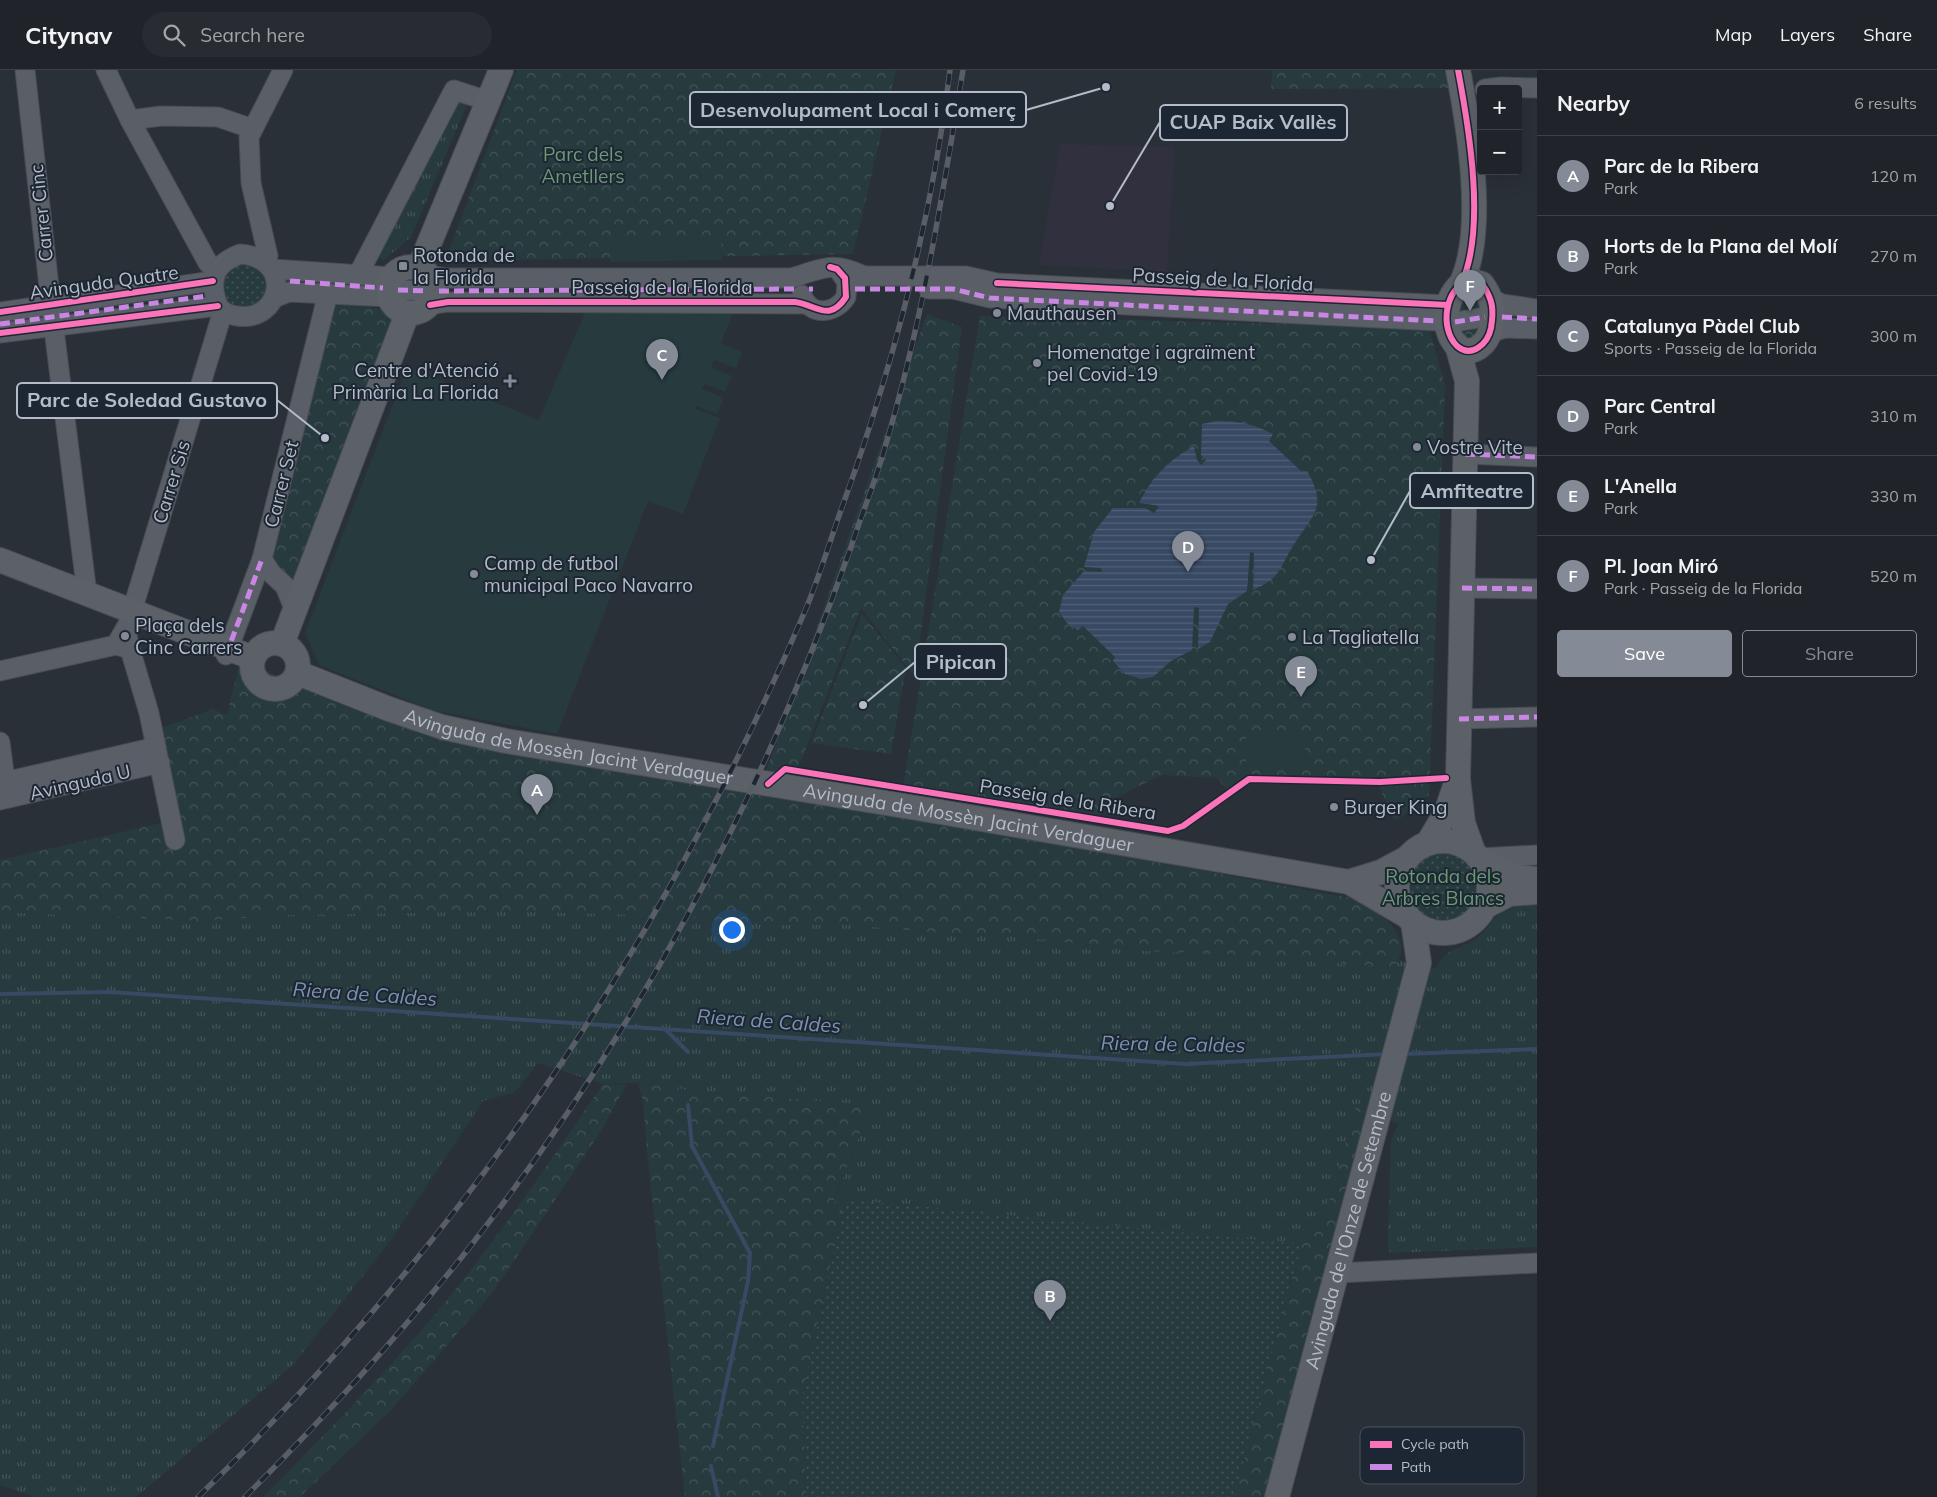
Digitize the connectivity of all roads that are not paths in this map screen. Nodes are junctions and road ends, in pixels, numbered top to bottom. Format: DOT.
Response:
graph roads {
  1 [pos="25,70"];
  2 [pos="106,70"];
  3 [pos="283,70"];
  4 [pos="501,70"];
  5 [pos="1472,85"];
  6 [pos="1537,88"];
  7 [pos="488,101"];
  8 [pos="130,120"];
  9 [pos="253,130"];
  10 [pos="269,265"];
  11 [pos="358,275"];
  12 [pos="290,281"];
  13 [pos="848,285"];
  14 [pos="429,286"];
  15 [pos="390,288"];
  16 [pos="806,289"];
  17 [pos="215,293"];
  18 [pos="328,293"];
  19 [pos="274,298"];
  20 [pos="1537,309"];
  21 [pos="0,312"];
  22 [pos="407,314"];
  23 [pos="53,316"];
  24 [pos="1472,316"];
  25 [pos="1537,319"];
  26 [pos="0,324"];
  27 [pos="1537,329"];
  28 [pos="0,333"];
  29 [pos="1465,454"];
  30 [pos="1537,456"];
  31 [pos="262,559"];
  32 [pos="0,560"];
  33 [pos="1462,588"];
  34 [pos="1537,589"];
  35 [pos="87,594"];
  36 [pos="295,611"];
  37 [pos="130,617"];
  38 [pos="282,644"];
  39 [pos="123,647"];
  40 [pos="227,651"];
  41 [pos="253,658"];
  42 [pos="0,672"];
  43 [pos="298,673"];
  44 [pos="1537,717"];
  45 [pos="1459,718"];
  46 [pos="0,742"];
  47 [pos="158,755"];
  48 [pos="1458,779"];
  49 [pos="3,791"];
  50 [pos="175,840"];
  51 [pos="1428,843"];
  52 [pos="1476,854"];
  53 [pos="1537,855"];
  54 [pos="1406,858"];
  55 [pos="1537,879"];
  56 [pos="1349,882"];
  57 [pos="1537,892"];
  58 [pos="1484,907"];
  59 [pos="1410,919"];
  60 [pos="1450,932"];
  61 [pos="1419,963"];
  62 [pos="1537,1263"];
  63 [pos="1337,1273"];
  64 [pos="1278,1497"];
  1 -- 23 [label="street, Carrer Cinc"];
  2 -- 8 [label="street"];
  3 -- 9 [label="street"];
  4 -- 7 [label="main road"];
  5 -- 6 [label="street"];
  5 -- 24 [label="main road"];
  7 -- 11 [label="street"];
  7 -- 14 [label="main road"];
  8 -- 9 [label="street"];
  8 -- 17 [label="street"];
  9 -- 10 [label="street"];
  10 -- 11 [label="street"];
  10 -- 17 [label="street"];
  10 -- 19 [label="street"];
  11 -- 15 [label="street"];
  12 -- 15 [label="street"];
  13 -- 16 [label="street, Passeig de la Florida"];
  13 -- 16 [label="street, Passeig de la Florida"];
  13 -- 16 [label="street, Passeig de la Florida"];
  13 -- 24 [label="street, Passeig de la Florida"];
  14 -- 15 [label="main road"];
  14 -- 16 [label="street, Passeig de la Florida"];
  14 -- 16 [label="street, Passeig de la Florida"];
  14 -- 22 [label="main road"];
  15 -- 18 [label="street"];
  15 -- 22 [label="main road"];
  17 -- 19 [label="street"];
  17 -- 23 [label="street, Avinguda Quatre"];
  17 -- 23 [label="street, Avinguda Quatre"];
  17 -- 37 [label="street, Carrer Sis"];
  18 -- 19 [label="street"];
  18 -- 31 [label="street, Carrer Set"];
  20 -- 24 [label="street, Passeig de la Florida"];
  21 -- 23 [label="street, Avinguda Quatre"];
  22 -- 36 [label="main road"];
  23 -- 26 [label="street, Avinguda Quatre"];
  23 -- 28 [label="street, Avinguda Quatre"];
  23 -- 35 [label="street, Carrer Cinc"];
  24 -- 25 [label="street, Passeig de la Florida"];
  24 -- 27 [label="street, Passeig de la Florida"];
  24 -- 29 [label="main road"];
  29 -- 30 [label="street"];
  29 -- 33 [label="main road"];
  31 -- 36 [label="street"];
  31 -- 40 [label="street, Carrer Set"];
  32 -- 35 [label="main road"];
  33 -- 34 [label="street"];
  33 -- 45 [label="main road"];
  35 -- 37 [label="main road"];
  36 -- 38 [label="main road"];
  37 -- 39 [label="street, Carrer Sis"];
  37 -- 40 [label="main road"];
  38 -- 41 [label="main road"];
  38 -- 43 [label="main road"];
  39 -- 42 [label="street"];
  39 -- 47 [label="street"];
  40 -- 41 [label="main road"];
  41 -- 43 [label="main road"];
  43 -- 56 [label="main road, Avinguda de Mossèn Jacint Verdaguer"];
  44 -- 45 [label="street"];
  45 -- 48 [label="main road"];
  46 -- 49 [label="street"];
  47 -- 49 [label="street, Avinguda U"];
  47 -- 50 [label="street"];
  48 -- 51 [label="main road"];
  48 -- 52 [label="main road"];
  51 -- 52 [label="main road"];
  51 -- 54 [label="main road"];
  52 -- 53 [label="street"];
  52 -- 55 [label="main road"];
  52 -- 58 [label="main road"];
  54 -- 56 [label="main road, Avinguda de Mossèn Jacint Verdaguer"];
  54 -- 59 [label="main road"];
  56 -- 59 [label="main road, Avinguda de Mossèn Jacint Verdaguer"];
  57 -- 58 [label="main road"];
  58 -- 60 [label="main road"];
  59 -- 60 [label="main road"];
  59 -- 61 [label="main road, Avinguda de l'Onze de Setembre"];
  60 -- 61 [label="main road"];
  61 -- 63 [label="main road, Avinguda de l'Onze de Setembre"];
  62 -- 63 [label="street"];
  63 -- 64 [label="main road, Avinguda de l'Onze de Setembre"];
}
